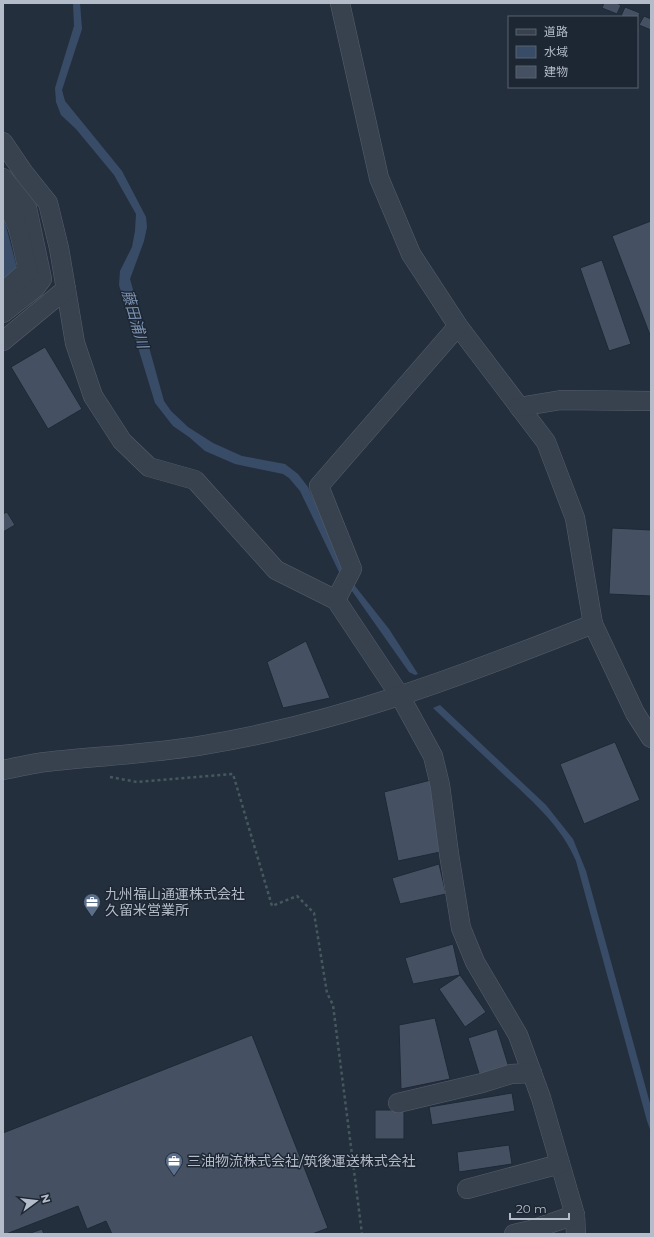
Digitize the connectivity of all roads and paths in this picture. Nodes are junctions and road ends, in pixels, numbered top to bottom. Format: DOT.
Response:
graph roads {
  1 [pos="340,3"];
  2 [pos="3,142"];
  3 [pos="3,178"];
  4 [pos="3,201"];
  5 [pos="66,289"];
  6 [pos="3,292"];
  7 [pos="3,313"];
  8 [pos="458,326"];
  9 [pos="3,341"];
  10 [pos="651,401"];
  11 [pos="519,407"];
  12 [pos="340,594"];
  13 [pos="593,624"];
  14 [pos="400,696"];
  15 [pos="651,738"];
  16 [pos="3,770"];
  17 [pos="108,776"];
  18 [pos="532,1073"];
  19 [pos="398,1103"];
  20 [pos="560,1164"];
  21 [pos="467,1188"];
  22 [pos="575,1215"];
  23 [pos="362,1234"];
  24 [pos="514,1234"];
  25 [pos="576,1234"];
  1 -- 8 [label="street"];
  2 -- 5 [label="street"];
  3 -- 7 [label="street"];
  4 -- 6 [label="street"];
  5 -- 9 [label="street"];
  5 -- 12 [label="street"];
  8 -- 11 [label="street"];
  8 -- 12 [label="street"];
  10 -- 11 [label="street"];
  11 -- 13 [label="street"];
  12 -- 14 [label="street"];
  13 -- 14 [label="street"];
  13 -- 15 [label="street"];
  14 -- 16 [label="street"];
  14 -- 18 [label="street"];
  17 -- 23 [label="path"];
  18 -- 19 [label="street"];
  18 -- 20 [label="street"];
  20 -- 21 [label="street"];
  20 -- 22 [label="street"];
  22 -- 24 [label="street"];
  22 -- 25 [label="street"];
}
